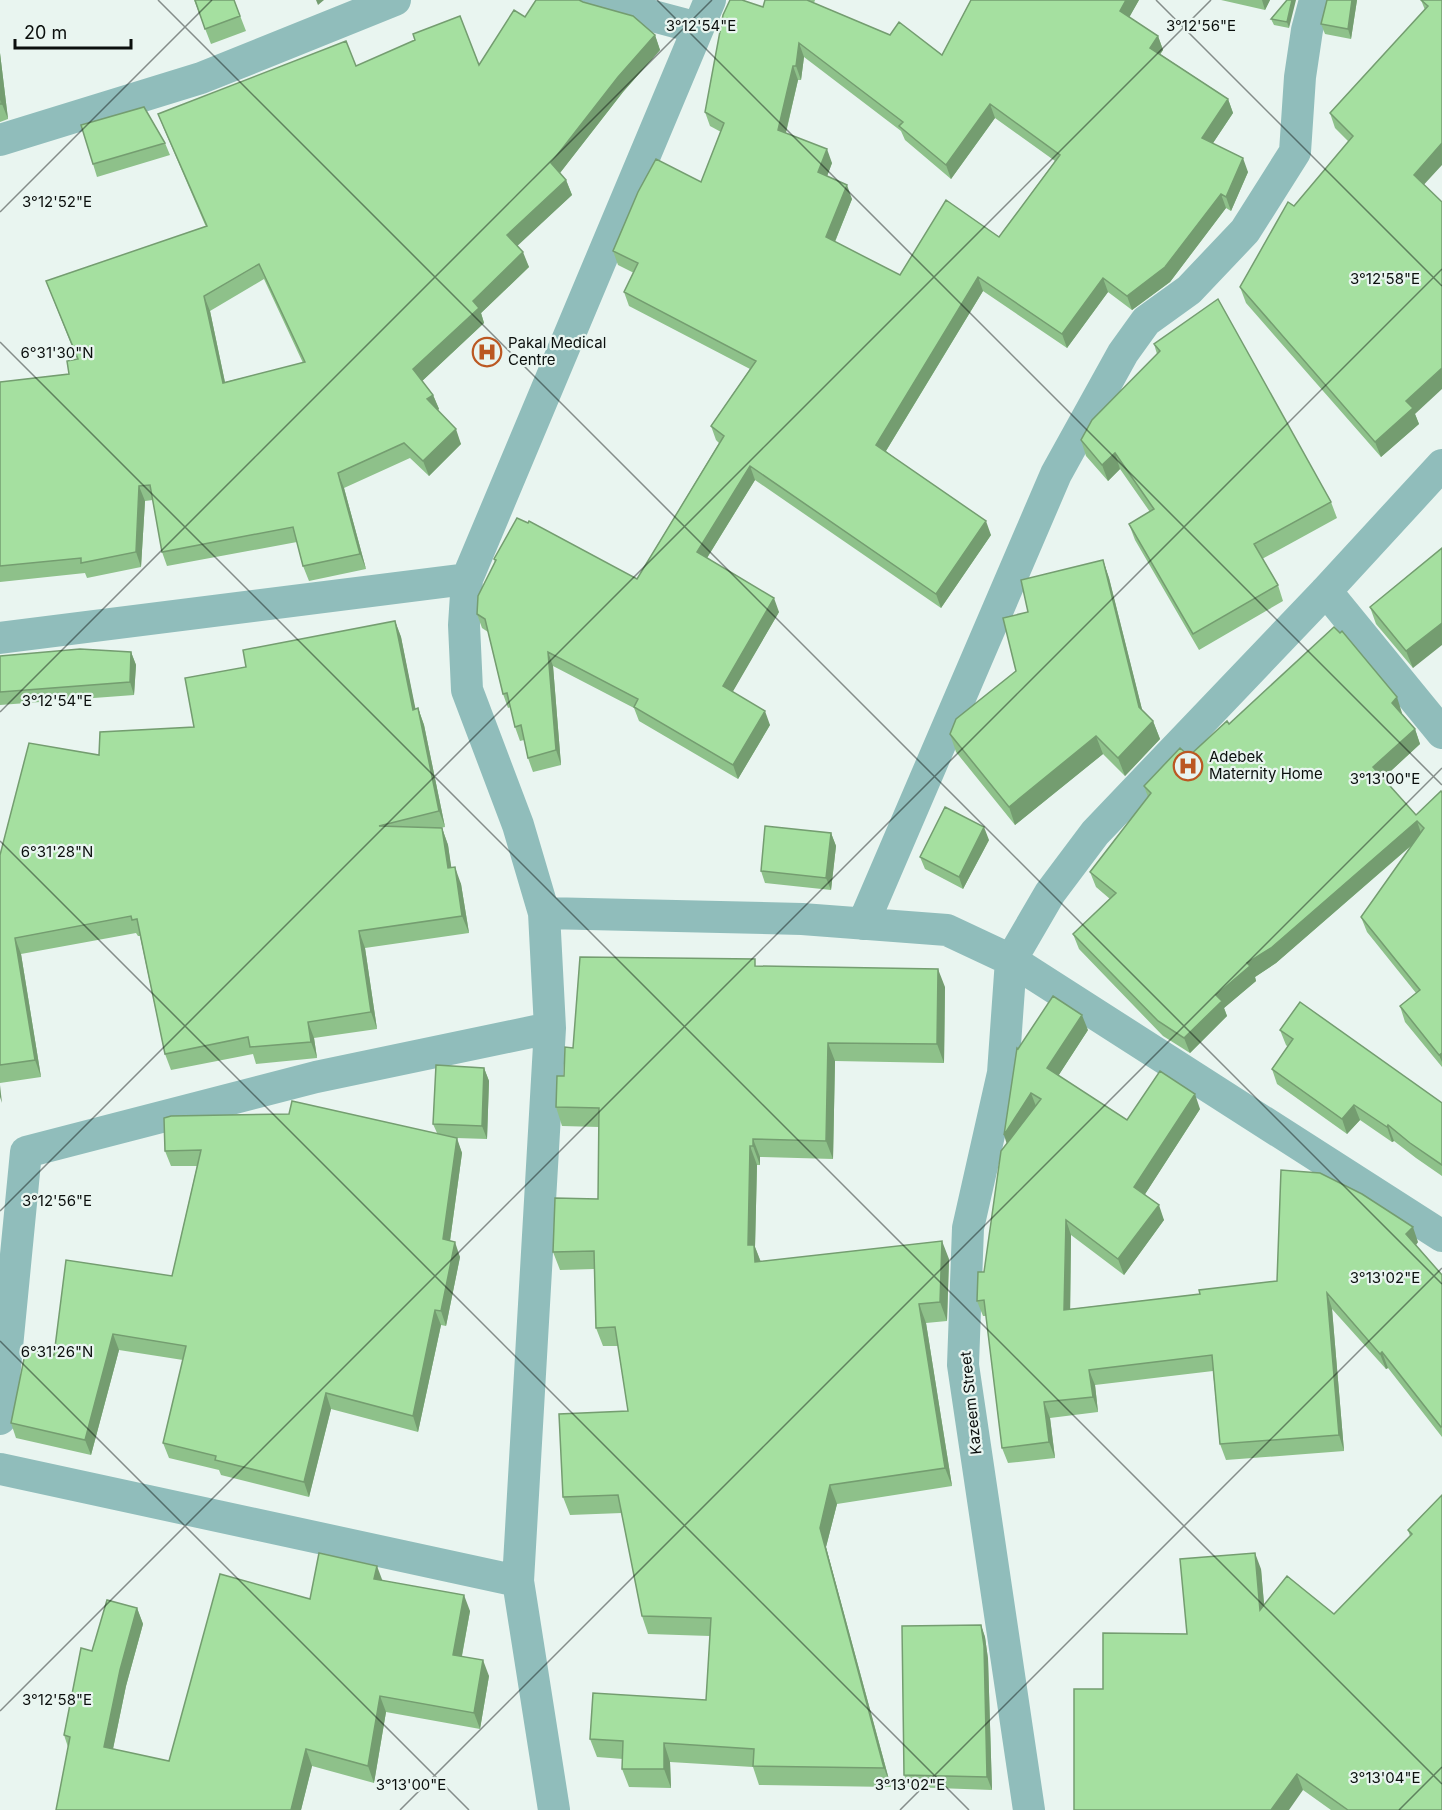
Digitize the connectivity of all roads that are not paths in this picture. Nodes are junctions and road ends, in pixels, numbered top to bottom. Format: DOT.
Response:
graph roads {
  1 [pos="395,0"];
  2 [pos="593,0"];
  3 [pos="1316,0"];
  4 [pos="704,14"];
  5 [pos="0,141"];
  6 [pos="1442,465"];
  7 [pos="467,579"];
  8 [pos="1326,591"];
  9 [pos="0,638"];
  10 [pos="1442,733"];
  11 [pos="544,913"];
  12 [pos="863,924"];
  13 [pos="1011,960"];
  14 [pos="550,1028"];
  15 [pos="13,1152"];
  16 [pos="1442,1236"];
  17 [pos="0,1419"];
  18 [pos="0,1469"];
  19 [pos="518,1581"];
  20 [pos="554,1810"];
  21 [pos="1029,1810"];
  1 -- 5 [label="street"];
  2 -- 4 [label="street"];
  3 -- 12 [label="street"];
  4 -- 7 [label="street"];
  6 -- 8 [label="street"];
  7 -- 9 [label="street"];
  7 -- 11 [label="street"];
  8 -- 10 [label="street"];
  8 -- 13 [label="street"];
  11 -- 12 [label="street"];
  11 -- 14 [label="street"];
  12 -- 13 [label="street"];
  13 -- 16 [label="street"];
  13 -- 21 [label="street, Kazeem Street"];
  14 -- 15 [label="street"];
  14 -- 19 [label="street"];
  15 -- 17 [label="street"];
  18 -- 19 [label="street"];
  19 -- 20 [label="street"];
}
